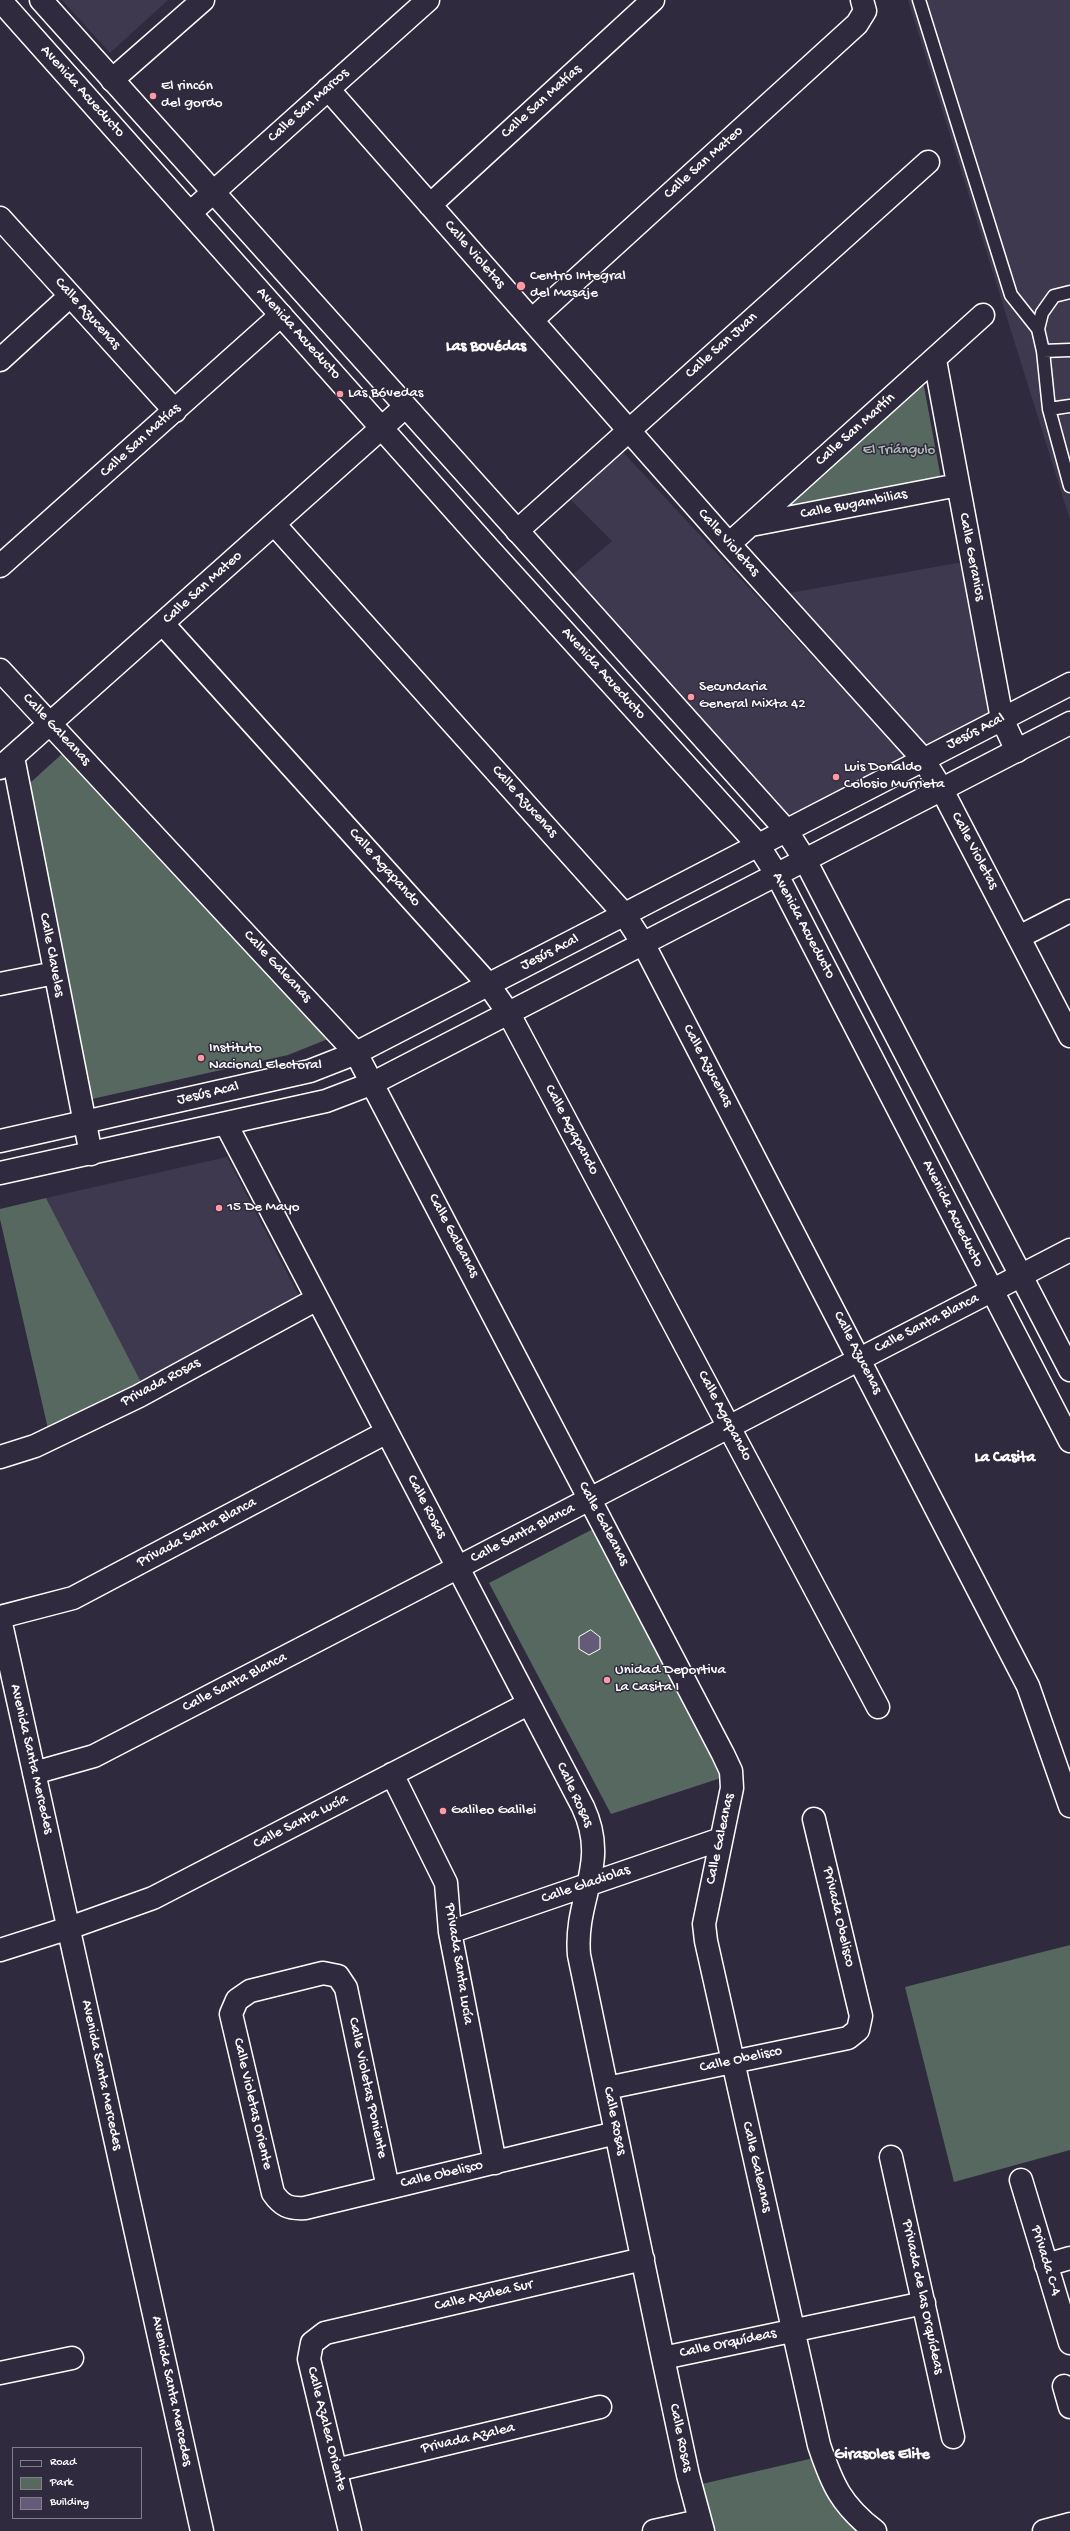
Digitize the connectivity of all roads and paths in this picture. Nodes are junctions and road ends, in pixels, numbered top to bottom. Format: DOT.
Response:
graph roads {
  1 [pos="0,0"];
  2 [pos="41,0"];
  3 [pos="203,0"];
  4 [pos="428,0"];
  5 [pos="653,0"];
  6 [pos="862,0"];
  7 [pos="918,0"];
  8 [pos="112,80"];
  9 [pos="328,89"];
  10 [pos="928,162"];
  11 [pos="212,192"];
  12 [pos="430,205"];
  13 [pos="190,213"];
  14 [pos="0,218"];
  15 [pos="1070,292"];
  16 [pos="70,296"];
  17 [pos="281,315"];
  18 [pos="983,315"];
  19 [pos="532,320"];
  20 [pos="1038,329"];
  21 [pos="1043,350"];
  22 [pos="1070,350"];
  23 [pos="0,360"];
  24 [pos="935,360"];
  25 [pos="1070,406"];
  26 [pos="405,407"];
  27 [pos="1049,409"];
  28 [pos="175,411"];
  29 [pos="382,428"];
  30 [pos="628,430"];
  31 [pos="1070,484"];
  32 [pos="958,485"];
  33 [pos="274,524"];
  34 [pos="750,525"];
  35 [pos="517,531"];
  36 [pos="728,544"];
  37 [pos="0,566"];
  38 [pos="163,624"];
  39 [pos="0,670"];
  40 [pos="1070,684"];
  41 [pos="1002,718"];
  42 [pos="1070,723"];
  43 [pos="50,724"];
  44 [pos="1017,751"];
  45 [pos="923,760"];
  46 [pos="6,763"];
  47 [pos="942,790"];
  48 [pos="786,830"];
  49 [pos="758,845"];
  50 [pos="805,860"];
  51 [pos="777,875"];
  52 [pos="1070,911"];
  53 [pos="624,914"];
  54 [pos="1019,937"];
  55 [pos="644,944"];
  56 [pos="55,974"];
  57 [pos="0,984"];
  58 [pos="488,984"];
  59 [pos="509,1014"];
  60 [pos="1070,1036"];
  61 [pos="356,1053"];
  62 [pos="373,1084"];
  63 [pos="84,1122"];
  64 [pos="226,1124"];
  65 [pos="0,1140"];
  66 [pos="90,1154"];
  67 [pos="0,1173"];
  68 [pos="1070,1250"];
  69 [pos="1020,1276"];
  70 [pos="992,1290"];
  71 [pos="317,1299"];
  72 [pos="860,1359"];
  73 [pos="1070,1370"];
  74 [pos="730,1426"];
  75 [pos="387,1432"];
  76 [pos="1070,1440"];
  77 [pos="0,1457"];
  78 [pos="590,1499"];
  79 [pos="458,1568"];
  80 [pos="0,1618"];
  81 [pos="528,1704"];
  82 [pos="878,1707"];
  83 [pos="34,1773"];
  84 [pos="392,1774"];
  85 [pos="1070,1806"];
  86 [pos="814,1819"];
  87 [pos="721,1839"];
  88 [pos="589,1884"];
  89 [pos="69,1928"];
  90 [pos="450,1932"];
  91 [pos="0,1950"];
  92 [pos="346,1988"];
  93 [pos="861,2016"];
  94 [pos="732,2062"];
  95 [pos="607,2088"];
  96 [pos="616,2133"];
  97 [pos="891,2158"];
  98 [pos="495,2163"];
  99 [pos="1021,2180"];
  100 [pos="388,2188"];
  101 [pos="273,2193"];
  102 [pos="1070,2258"];
  103 [pos="643,2259"];
  104 [pos="1046,2265"];
  105 [pos="924,2303"];
  106 [pos="793,2329"];
  107 [pos="325,2333"];
  108 [pos="1070,2343"];
  109 [pos="72,2358"];
  110 [pos="663,2358"];
  111 [pos="0,2373"];
  112 [pos="1064,2386"];
  113 [pos="600,2407"];
  114 [pos="1070,2407"];
  115 [pos="953,2437"];
  116 [pos="336,2470"];
  117 [pos="1070,2524"];
  118 [pos="867,2525"];
  119 [pos="701,2526"];
  120 [pos="202,2531"];
  121 [pos="350,2531"];
  122 [pos="654,2531"];
  123 [pos="1044,2531"];
  1 -- 13 [label="street, Avenida Acueducto"];
  2 -- 8 [label="street, Avenida Acueducto"];
  3 -- 8 [label="street"];
  4 -- 9 [label="street, Calle San Marcos"];
  5 -- 12 [label="street, Calle San Matías"];
  6 -- 19 [label="street, Calle San Mateo"];
  7 -- 20 [label="lane"];
  8 -- 11 [label="street, Avenida Acueducto"];
  9 -- 11 [label="street, Calle San Marcos"];
  9 -- 12 [label="street, Calle Violetas"];
  10 -- 30 [label="street, Calle San Juan"];
  11 -- 13 [label="street, Calle San Marcos"];
  11 -- 26 [label="street, Avenida Acueducto"];
  12 -- 19 [label="street, Calle Violetas"];
  13 -- 17 [label="street, Avenida Acueducto"];
  14 -- 16 [label="street, Calle Azucenas"];
  15 -- 20 [label="lane"];
  16 -- 23 [label="street"];
  16 -- 28 [label="street, Calle Azucenas"];
  17 -- 28 [label="street, Calle San Matías"];
  17 -- 29 [label="street, Avenida Acueducto"];
  18 -- 24 [label="street, Calle San Martín"];
  19 -- 30 [label="street, Calle Violetas"];
  20 -- 21 [label="lane"];
  21 -- 22 [label="lane"];
  21 -- 27 [label="lane"];
  24 -- 32 [label="street, Calle Geranios"];
  24 -- 34 [label="street, Calle San Martín"];
  25 -- 27 [label="lane"];
  26 -- 29 [label="street, Calle San Mateo"];
  26 -- 35 [label="street, Avenida Acueducto"];
  27 -- 31 [label="lane"];
  28 -- 37 [label="street, Calle San Matías"];
  29 -- 33 [label="street, Calle San Mateo"];
  29 -- 49 [label="street, Avenida Acueducto"];
  30 -- 35 [label="street, Calle San Juan"];
  30 -- 36 [label="street, Calle Violetas"];
  32 -- 34 [label="street, Calle Bugambilias"];
  32 -- 41 [label="street, Calle Geranios"];
  33 -- 38 [label="street, Calle San Mateo"];
  33 -- 53 [label="street, Calle Azucenas"];
  34 -- 36 [label="street, Calle San Martín"];
  35 -- 48 [label="street, Avenida Acueducto"];
  36 -- 45 [label="street, Calle Violetas"];
  38 -- 43 [label="street, Calle San Mateo"];
  38 -- 58 [label="street, Calle Agapando"];
  39 -- 43 [label="street, Calle Galeanas"];
  40 -- 41 [label="street, Jesús Acal"];
  41 -- 44 [label="street, Calle Geranios"];
  41 -- 45 [label="street, Jesús Acal"];
  42 -- 44 [label="street"];
  43 -- 46 [label="street, Calle San Mateo"];
  43 -- 61 [label="street, Calle Galeanas"];
  44 -- 47 [label="street"];
  45 -- 47 [label="street, Calle Violetas"];
  45 -- 48 [label="street, Jesús Acal"];
  46 -- 56 [label="street, Calle Claveles"];
  47 -- 50 [label="street"];
  47 -- 54 [label="street, Calle Violetas"];
  48 -- 49 [label="street, Jesús Acal"];
  48 -- 50 [label="street, Avenida Acueducto"];
  49 -- 51 [label="street, Avenida Acueducto"];
  49 -- 53 [label="street, Jesús Acal"];
  50 -- 51 [label="street"];
  50 -- 69 [label="street, Avenida Acueducto"];
  51 -- 55 [label="street"];
  51 -- 70 [label="street, Avenida Acueducto"];
  52 -- 54 [label="street"];
  53 -- 55 [label="street, Calle Azucenas"];
  53 -- 58 [label="street, Jesús Acal"];
  54 -- 60 [label="street, Calle Violetas"];
  55 -- 59 [label="street"];
  55 -- 72 [label="street, Calle Azucenas"];
  56 -- 57 [label="street"];
  56 -- 63 [label="street, Calle Claveles"];
  58 -- 59 [label="street, Calle Agapando"];
  58 -- 61 [label="street, Jesús Acal"];
  59 -- 62 [label="street"];
  59 -- 74 [label="street, Calle Agapando"];
  61 -- 62 [label="street, Calle Galeanas"];
  61 -- 63 [label="street, Jesús Acal"];
  62 -- 64 [label="street"];
  62 -- 78 [label="street, Calle Galeanas"];
  63 -- 65 [label="street, Jesús Acal"];
  63 -- 66 [label="street, Calle Claveles"];
  64 -- 66 [label="street"];
  64 -- 71 [label="street, Calle Rosas"];
  66 -- 67 [label="street"];
  68 -- 69 [label="street, Calle Santa Blanca"];
  69 -- 70 [label="street, Calle Santa Blanca"];
  69 -- 73 [label="street, Avenida Acueducto"];
  70 -- 72 [label="street, Calle Santa Blanca"];
  70 -- 76 [label="street, Avenida Acueducto"];
  71 -- 75 [label="street, Calle Rosas"];
  71 -- 77 [label="street, Privada Rosas"];
  72 -- 74 [label="street, Calle Santa Blanca"];
  72 -- 85 [label="street, Calle Azucenas"];
  74 -- 78 [label="street, Calle Santa Blanca"];
  74 -- 82 [label="street, Calle Agapando"];
  75 -- 79 [label="street, Calle Rosas"];
  75 -- 80 [label="street, Privada Santa Blanca"];
  78 -- 79 [label="street, Calle Santa Blanca"];
  78 -- 87 [label="street, Calle Galeanas"];
  79 -- 81 [label="street, Calle Rosas"];
  79 -- 83 [label="street, Calle Santa Blanca"];
  80 -- 83 [label="street, Avenida Santa Mercedes"];
  81 -- 84 [label="street, Calle Santa Lucía"];
  81 -- 88 [label="street, Calle Rosas"];
  83 -- 89 [label="street, Avenida Santa Mercedes"];
  84 -- 89 [label="street, Calle Santa Lucía"];
  84 -- 90 [label="street, Privada Santa Lucía"];
  86 -- 93 [label="street, Privada Obelisco"];
  87 -- 88 [label="street, Calle Gladiolas"];
  87 -- 94 [label="street, Calle Galeanas"];
  88 -- 90 [label="street, Calle Gladiolas"];
  88 -- 95 [label="street, Calle Rosas"];
  89 -- 91 [label="street, Calle Santa Lucía"];
  89 -- 120 [label="street, Avenida Santa Mercedes"];
  90 -- 98 [label="street, Privada Santa Lucía"];
  92 -- 100 [label="street, Calle Violetas Poniente"];
  92 -- 101 [label="street, Calle Violetas Oriente"];
  93 -- 94 [label="street, Calle Obelisco"];
  94 -- 95 [label="street, Calle Obelisco"];
  94 -- 106 [label="street, Calle Galeanas"];
  95 -- 96 [label="street, Calle Rosas"];
  96 -- 98 [label="street, Calle Obelisco"];
  96 -- 103 [label="street, Calle Rosas"];
  97 -- 105 [label="street, Privada de las Orquídeas"];
  98 -- 100 [label="street, Calle Obelisco"];
  99 -- 104 [label="street, Privada C-4"];
  100 -- 101 [label="street, Calle Obelisco"];
  102 -- 104 [label="street"];
  103 -- 107 [label="street, Calle Azalea Sur"];
  103 -- 110 [label="street, Calle Rosas"];
  104 -- 108 [label="street, Privada C-4"];
  105 -- 106 [label="street, Calle Orquídeas"];
  105 -- 115 [label="street, Privada de las Orquídeas"];
  106 -- 110 [label="street, Calle Orquídeas"];
  106 -- 118 [label="street, Calle Galeanas"];
  107 -- 116 [label="street, Calle Azalea Oriente"];
  109 -- 111 [label="street"];
  110 -- 119 [label="street, Calle Rosas"];
  112 -- 114 [label="street"];
  113 -- 116 [label="street, Privada Azalea"];
  116 -- 121 [label="street, Calle Azalea Oriente"];
  117 -- 123 [label="street"];
  119 -- 122 [label="street"];
}
